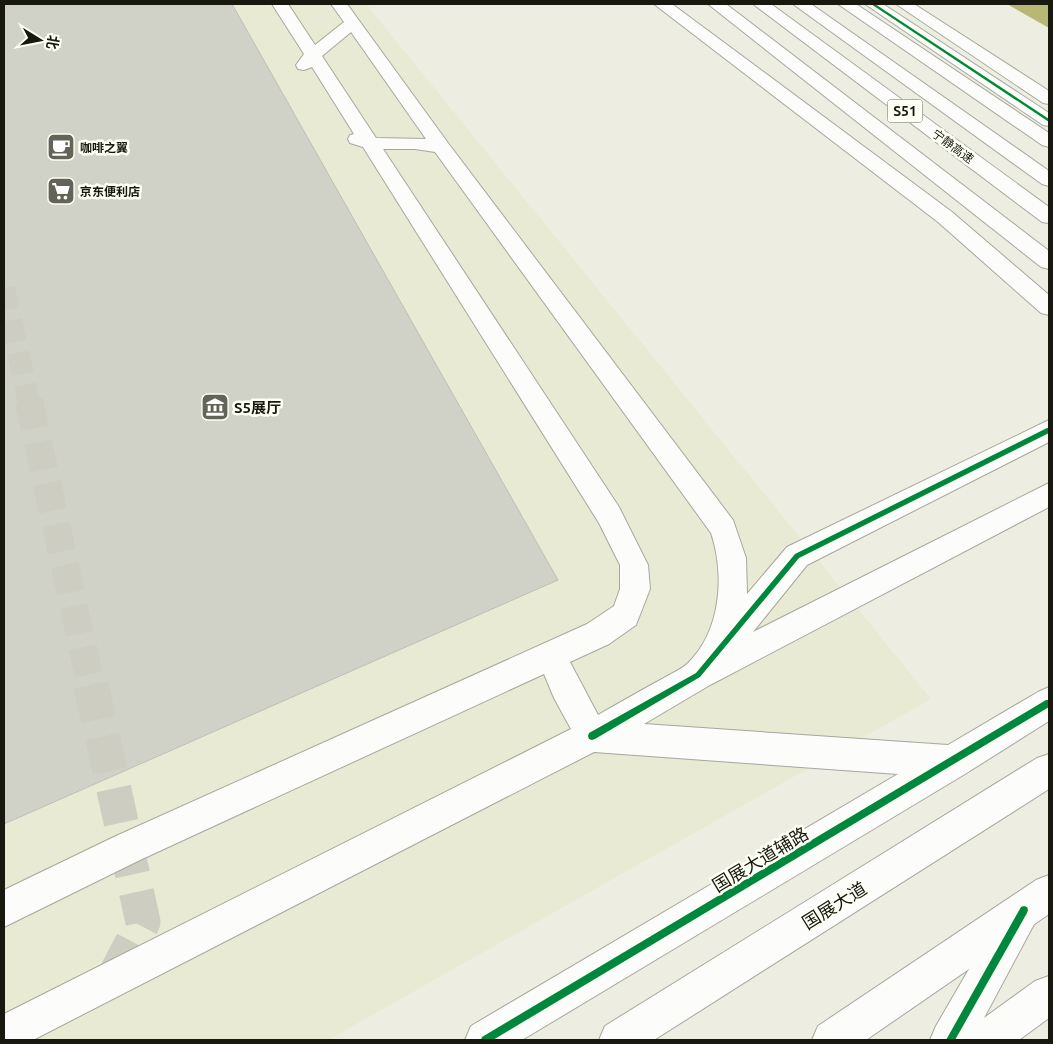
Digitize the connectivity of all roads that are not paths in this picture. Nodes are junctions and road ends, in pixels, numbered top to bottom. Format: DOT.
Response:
graph roads {
  1 [pos="265,4"];
  2 [pos="280,4"];
  3 [pos="339,4"];
  4 [pos="662,4"];
  5 [pos="760,4"];
  6 [pos="801,4"];
  7 [pos="846,4"];
  8 [pos="873,4"];
  9 [pos="904,4"];
  10 [pos="718,6"];
  11 [pos="352,23"];
  12 [pos="308,60"];
  13 [pos="1049,99"];
  14 [pos="1049,121"];
  15 [pos="344,134"];
  16 [pos="1049,142"];
  17 [pos="372,144"];
  18 [pos="441,147"];
  19 [pos="1049,180"];
  20 [pos="1049,217"];
  21 [pos="1049,262"];
  22 [pos="1049,307"];
  23 [pos="1049,430"];
  24 [pos="1049,494"];
  25 [pos="610,515"];
  26 [pos="552,655"];
  27 [pos="698,675"];
  28 [pos="1049,703"];
  29 [pos="592,736"];
  30 [pos="953,762"];
  31 [pos="1049,770"];
  32 [pos="1037,901"];
  33 [pos="4,909"];
  34 [pos="1049,995"];
  35 [pos="4,1034"];
  36 [pos="485,1040"];
  37 [pos="620,1040"];
  38 [pos="832,1040"];
  39 [pos="950,1040"];
  40 [pos="986,1040"];
  1 -- 12 [label="main road"];
  2 -- 12 [label="main road"];
  3 -- 11 [label="main road"];
  4 -- 22 [label="main road"];
  5 -- 20 [label="main road, 宁静高速 / S51"];
  6 -- 19 [label="main road, 宁静高速 / S51"];
  7 -- 16 [label="main road"];
  8 -- 14 [label="main road"];
  9 -- 13 [label="main road"];
  10 -- 21 [label="main road"];
  11 -- 12 [label="main road"];
  11 -- 18 [label="main road"];
  12 -- 15 [label="main road"];
  12 -- 17 [label="main road"];
  15 -- 17 [label="main road"];
  15 -- 25 [label="main road"];
  17 -- 18 [label="main road"];
  17 -- 25 [label="main road"];
  18 -- 27 [label="main road"];
  23 -- 27 [label="main road"];
  24 -- 27 [label="main road"];
  25 -- 26 [label="main road"];
  26 -- 29 [label="main road"];
  26 -- 33 [label="main road"];
  27 -- 29 [label="main road"];
  28 -- 30 [label="main road, 国展大道辅路"];
  29 -- 30 [label="main road"];
  29 -- 35 [label="main road"];
  30 -- 36 [label="main road, 国展大道辅路"];
  31 -- 37 [label="main road, 国展大道"];
  32 -- 38 [label="main road"];
  32 -- 39 [label="main road"];
  34 -- 40 [label="main road"];
}
